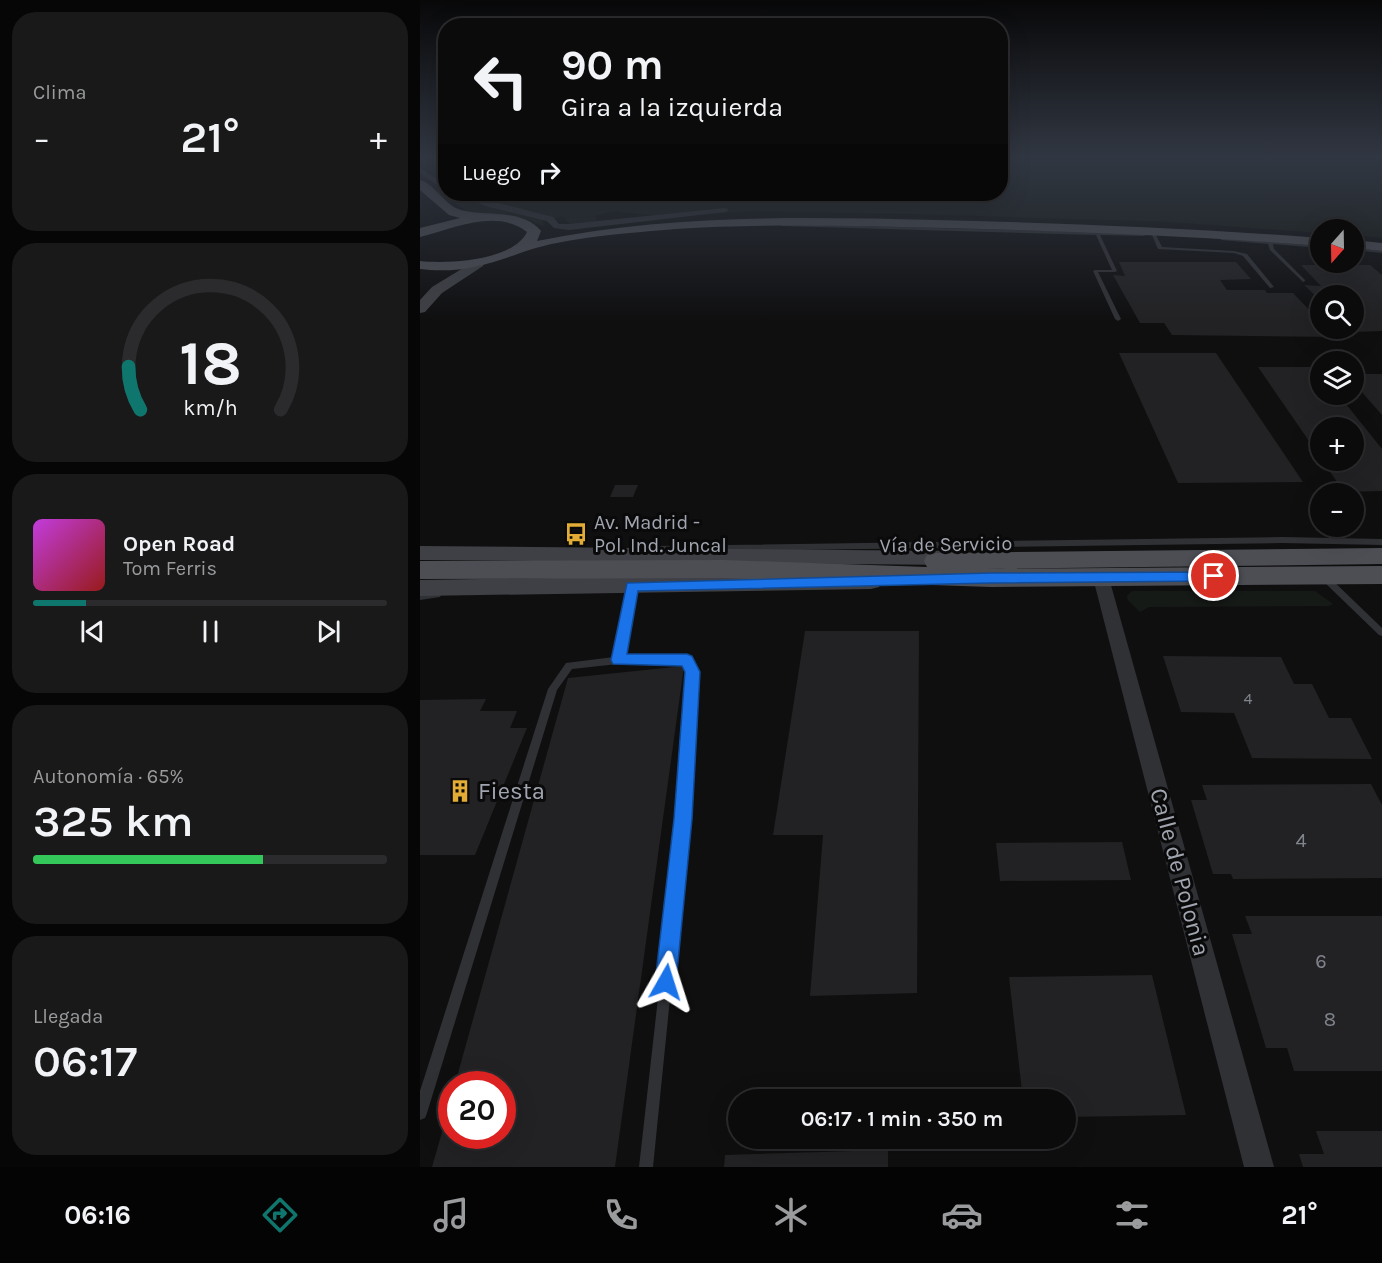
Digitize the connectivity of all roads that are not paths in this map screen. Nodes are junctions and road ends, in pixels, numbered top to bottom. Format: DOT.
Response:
graph roads {
  1 [pos="455,212"];
  2 [pos="523,212"];
  3 [pos="702,212"];
  4 [pos="483,219"];
  5 [pos="689,225"];
  6 [pos="534,231"];
  7 [pos="420,233"];
  8 [pos="1097,234"];
  9 [pos="1154,235"];
  10 [pos="1310,236"];
  11 [pos="1310,241"];
  12 [pos="1364,241"];
  13 [pos="1382,242"];
  14 [pos="1270,243"];
  15 [pos="1364,245"];
  16 [pos="1310,246"];
  17 [pos="1382,247"];
  18 [pos="522,248"];
  19 [pos="1364,250"];
  20 [pos="1382,252"];
  21 [pos="478,263"];
  22 [pos="420,265"];
  23 [pos="1303,281"];
  24 [pos="1272,287"];
  25 [pos="420,309"];
  26 [pos="1118,319"];
  27 [pos="1382,542"];
  28 [pos="420,553"];
  29 [pos="510,553"];
  30 [pos="1382,556"];
  31 [pos="989,568"];
  32 [pos="420,570"];
  33 [pos="1322,575"];
  34 [pos="1382,575"];
  35 [pos="1101,578"];
  36 [pos="632,586"];
  37 [pos="420,588"];
  38 [pos="488,588"];
  39 [pos="420,597"];
  40 [pos="1382,633"];
  41 [pos="618,660"];
  42 [pos="420,1113"];
  43 [pos="646,1167"];
  44 [pos="1259,1167"];
  1 -- 4 [label="main road"];
  2 -- 3 [label="street"];
  4 -- 6 [label="main road"];
  4 -- 7 [label="main road"];
  5 -- 8 [label="lane"];
  5 -- 11 [label="main road"];
  5 -- 18 [label="main road"];
  6 -- 10 [label="main road"];
  6 -- 18 [label="main road"];
  8 -- 9 [label="lane"];
  8 -- 26 [label="lane"];
  9 -- 14 [label="lane"];
  9 -- 24 [label="lane"];
  12 -- 13 [label="main road"];
  14 -- 16 [label="lane"];
  14 -- 23 [label="lane"];
  15 -- 17 [label="main road"];
  18 -- 21 [label="main road"];
  19 -- 20 [label="lane"];
  21 -- 22 [label="main road"];
  21 -- 25 [label="street"];
  27 -- 29 [label="lane, Vía de Servicio"];
  28 -- 29 [label="street"];
  29 -- 31 [label="street"];
  30 -- 31 [label="main road"];
  31 -- 32 [label="main road"];
  31 -- 35 [label="main road"];
  31 -- 36 [label="street"];
  33 -- 34 [label="main road"];
  33 -- 35 [label="main road"];
  33 -- 40 [label="lane"];
  35 -- 44 [label="street, Calle de Polonia"];
  36 -- 38 [label="street"];
  36 -- 41 [label="lane"];
  37 -- 38 [label="street"];
  38 -- 39 [label="lane"];
  41 -- 42 [label="lane"];
  41 -- 43 [label="lane"];
}
